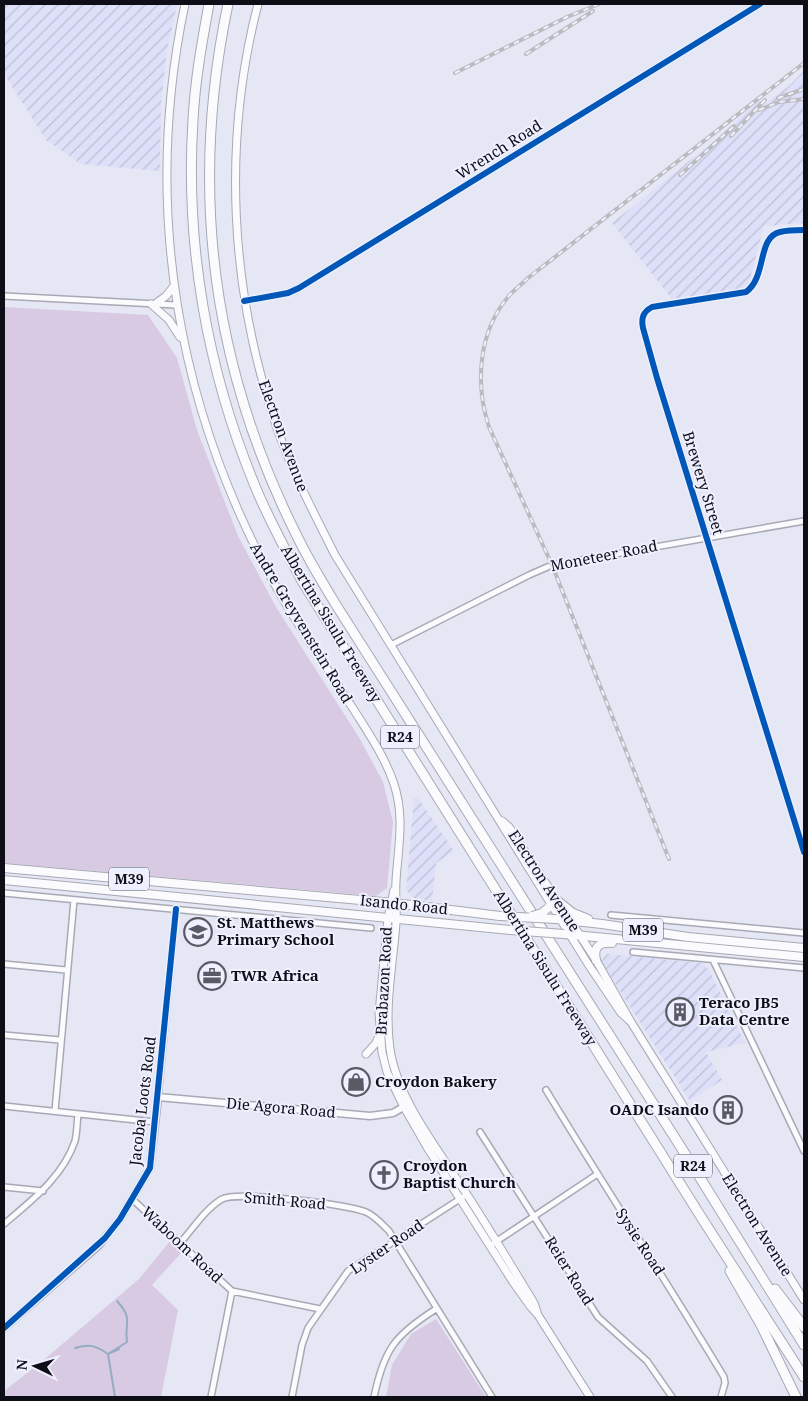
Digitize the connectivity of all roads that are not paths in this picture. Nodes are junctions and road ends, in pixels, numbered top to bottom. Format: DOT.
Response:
graph roads {
  1 [pos="185,4"];
  2 [pos="209,4"];
  3 [pos="228,4"];
  4 [pos="258,4"];
  5 [pos="760,4"];
  6 [pos="804,230"];
  7 [pos="174,286"];
  8 [pos="4,296"];
  9 [pos="244,301"];
  10 [pos="153,304"];
  11 [pos="176,305"];
  12 [pos="184,344"];
  13 [pos="804,521"];
  14 [pos="706,537"];
  15 [pos="391,646"];
  16 [pos="804,852"];
  17 [pos="4,868"];
  18 [pos="4,880"];
  19 [pos="4,893"];
  20 [pos="74,900"];
  21 [pos="394,903"];
  22 [pos="552,904"];
  23 [pos="176,909"];
  24 [pos="611,915"];
  25 [pos="388,918"];
  26 [pos="528,918"];
  27 [pos="397,919"];
  28 [pos="558,920"];
  29 [pos="571,920"];
  30 [pos="602,924"];
  31 [pos="371,928"];
  32 [pos="804,933"];
  33 [pos="567,934"];
  34 [pos="580,935"];
  35 [pos="628,941"];
  36 [pos="804,948"];
  37 [pos="633,952"];
  38 [pos="804,957"];
  39 [pos="596,960"];
  40 [pos="713,960"];
  41 [pos="4,964"];
  42 [pos="804,968"];
  43 [pos="66,970"];
  44 [pos="631,1022"];
  45 [pos="380,1033"];
  46 [pos="4,1035"];
  47 [pos="60,1040"];
  48 [pos="366,1054"];
  49 [pos="546,1090"];
  50 [pos="158,1096"];
  51 [pos="406,1105"];
  52 [pos="4,1106"];
  53 [pos="55,1111"];
  54 [pos="78,1114"];
  55 [pos="155,1122"];
  56 [pos="480,1132"];
  57 [pos="804,1151"];
  58 [pos="449,1166"];
  59 [pos="442,1171"];
  60 [pos="596,1174"];
  61 [pos="4,1187"];
  62 [pos="43,1191"];
  63 [pos="467,1194"];
  64 [pos="132,1199"];
  65 [pos="460,1199"];
  66 [pos="534,1217"];
  67 [pos="4,1224"];
  68 [pos="395,1241"];
  69 [pos="497,1242"];
  70 [pos="180,1243"];
  71 [pos="490,1246"];
  72 [pos="720,1247"];
  73 [pos="752,1262"];
  74 [pos="232,1291"];
  75 [pos="804,1300"];
  76 [pos="320,1309"];
  77 [pos="436,1309"];
  78 [pos="538,1315"];
  79 [pos="804,1327"];
  80 [pos="4,1328"];
  81 [pos="804,1345"];
  82 [pos="804,1377"];
  83 [pos="212,1397"];
  84 [pos="292,1397"];
  85 [pos="374,1397"];
  86 [pos="492,1397"];
  87 [pos="590,1397"];
  88 [pos="672,1397"];
  89 [pos="721,1397"];
  90 [pos="796,1397"];
  1 -- 7 [label="main road, Andre Greyvenstein Road"];
  2 -- 72 [label="highway, Albertina Sisulu Freeway / R24"];
  3 -- 73 [label="highway, Albertina Sisulu Freeway / R24"];
  4 -- 9 [label="main road, Electron Avenue"];
  5 -- 9 [label="street, Wrench Road"];
  6 -- 14 [label="street, Brewery Street"];
  7 -- 10 [label="main road"];
  7 -- 11 [label="main road, Andre Greyvenstein Road"];
  8 -- 10 [label="street"];
  9 -- 15 [label="main road, Electron Avenue"];
  10 -- 11 [label="street"];
  10 -- 12 [label="main road"];
  11 -- 12 [label="main road, Andre Greyvenstein Road"];
  12 -- 21 [label="main road, Andre Greyvenstein Road"];
  13 -- 14 [label="street, Moneteer Road"];
  14 -- 15 [label="street, Moneteer Road"];
  14 -- 16 [label="street, Brewery Street"];
  15 -- 22 [label="main road, Electron Avenue"];
  17 -- 21 [label="main road, Isando Road / M39"];
  18 -- 25 [label="main road, Isando Road / M39"];
  19 -- 20 [label="street, Isando Road"];
  20 -- 23 [label="street, Isando Road"];
  20 -- 43 [label="street"];
  21 -- 25 [label="main road, Brabazon Road"];
  21 -- 26 [label="main road, Isando Road / M39, bridge"];
  21 -- 27 [label="main road, Brabazon Road"];
  22 -- 26 [label="main road, bridge"];
  22 -- 28 [label="main road, Electron Avenue"];
  22 -- 29 [label="main road, Electron Avenue"];
  22 -- 30 [label="main road"];
  23 -- 31 [label="street, Isando Road"];
  23 -- 50 [label="street, Jacoba Loots Road"];
  24 -- 32 [label="street"];
  25 -- 27 [label="main road, Isando Road / M39"];
  25 -- 45 [label="main road, Brabazon Road"];
  26 -- 28 [label="main road, Isando Road / M39, bridge"];
  27 -- 33 [label="main road, Isando Road / M39, bridge"];
  27 -- 51 [label="main road, Brabazon Road"];
  28 -- 29 [label="main road, Isando Road / M39"];
  28 -- 33 [label="main road, Electron Avenue"];
  29 -- 30 [label="main road, Isando Road / M39"];
  29 -- 34 [label="main road, Electron Avenue"];
  30 -- 36 [label="main road, Isando Road / M39"];
  33 -- 34 [label="main road, Isando Road / M39"];
  33 -- 44 [label="main road, Electron Avenue"];
  34 -- 35 [label="main road, Isando Road / M39"];
  34 -- 39 [label="main road, Electron Avenue"];
  35 -- 38 [label="main road, Isando Road / M39"];
  35 -- 39 [label="main road"];
  37 -- 40 [label="street"];
  39 -- 44 [label="main road, Electron Avenue"];
  40 -- 42 [label="street"];
  40 -- 57 [label="street"];
  41 -- 43 [label="street"];
  43 -- 47 [label="street"];
  44 -- 75 [label="main road, Electron Avenue"];
  45 -- 48 [label="main road"];
  45 -- 51 [label="main road, Brabazon Road"];
  46 -- 47 [label="street"];
  47 -- 53 [label="street"];
  49 -- 60 [label="street, Sysie Road"];
  50 -- 51 [label="street, Die Agora Road"];
  50 -- 55 [label="street, Jacoba Loots Road"];
  51 -- 58 [label="main road, Brabazon Road"];
  51 -- 59 [label="main road, Brabazon Road"];
  52 -- 53 [label="street"];
  53 -- 54 [label="street"];
  54 -- 55 [label="street"];
  54 -- 62 [label="street"];
  55 -- 64 [label="street, Jacoba Loots Road"];
  56 -- 66 [label="street, Reier Road"];
  58 -- 59 [label="main road"];
  58 -- 63 [label="main road, Brabazon Road"];
  59 -- 65 [label="main road, Brabazon Road"];
  60 -- 66 [label="street"];
  60 -- 89 [label="street, Sysie Road"];
  61 -- 62 [label="street"];
  62 -- 67 [label="street"];
  63 -- 65 [label="street, Lyster Road"];
  63 -- 69 [label="main road, Brabazon Road"];
  64 -- 70 [label="street, Waboom Road"];
  64 -- 80 [label="street, Jacoba Loots Road"];
  65 -- 68 [label="street, Lyster Road"];
  65 -- 71 [label="main road, Brabazon Road"];
  66 -- 69 [label="street"];
  66 -- 88 [label="street, Reier Road"];
  68 -- 70 [label="street, Smith Road"];
  68 -- 76 [label="street, Lyster Road"];
  68 -- 77 [label="street, Smith Road"];
  69 -- 71 [label="street"];
  69 -- 78 [label="main road, Brabazon Road"];
  70 -- 74 [label="street, Waboom Road"];
  71 -- 78 [label="main road, Brabazon Road"];
  72 -- 82 [label="highway, Albertina Sisulu Freeway / R24"];
  72 -- 90 [label="highway"];
  73 -- 79 [label="highway"];
  73 -- 81 [label="highway, Albertina Sisulu Freeway / R24"];
  74 -- 76 [label="street, Waboom Road"];
  74 -- 83 [label="street"];
  76 -- 84 [label="street, Lyster Road"];
  77 -- 85 [label="street"];
  77 -- 86 [label="street, Smith Road"];
  78 -- 87 [label="main road, Brabazon Road"];
}
